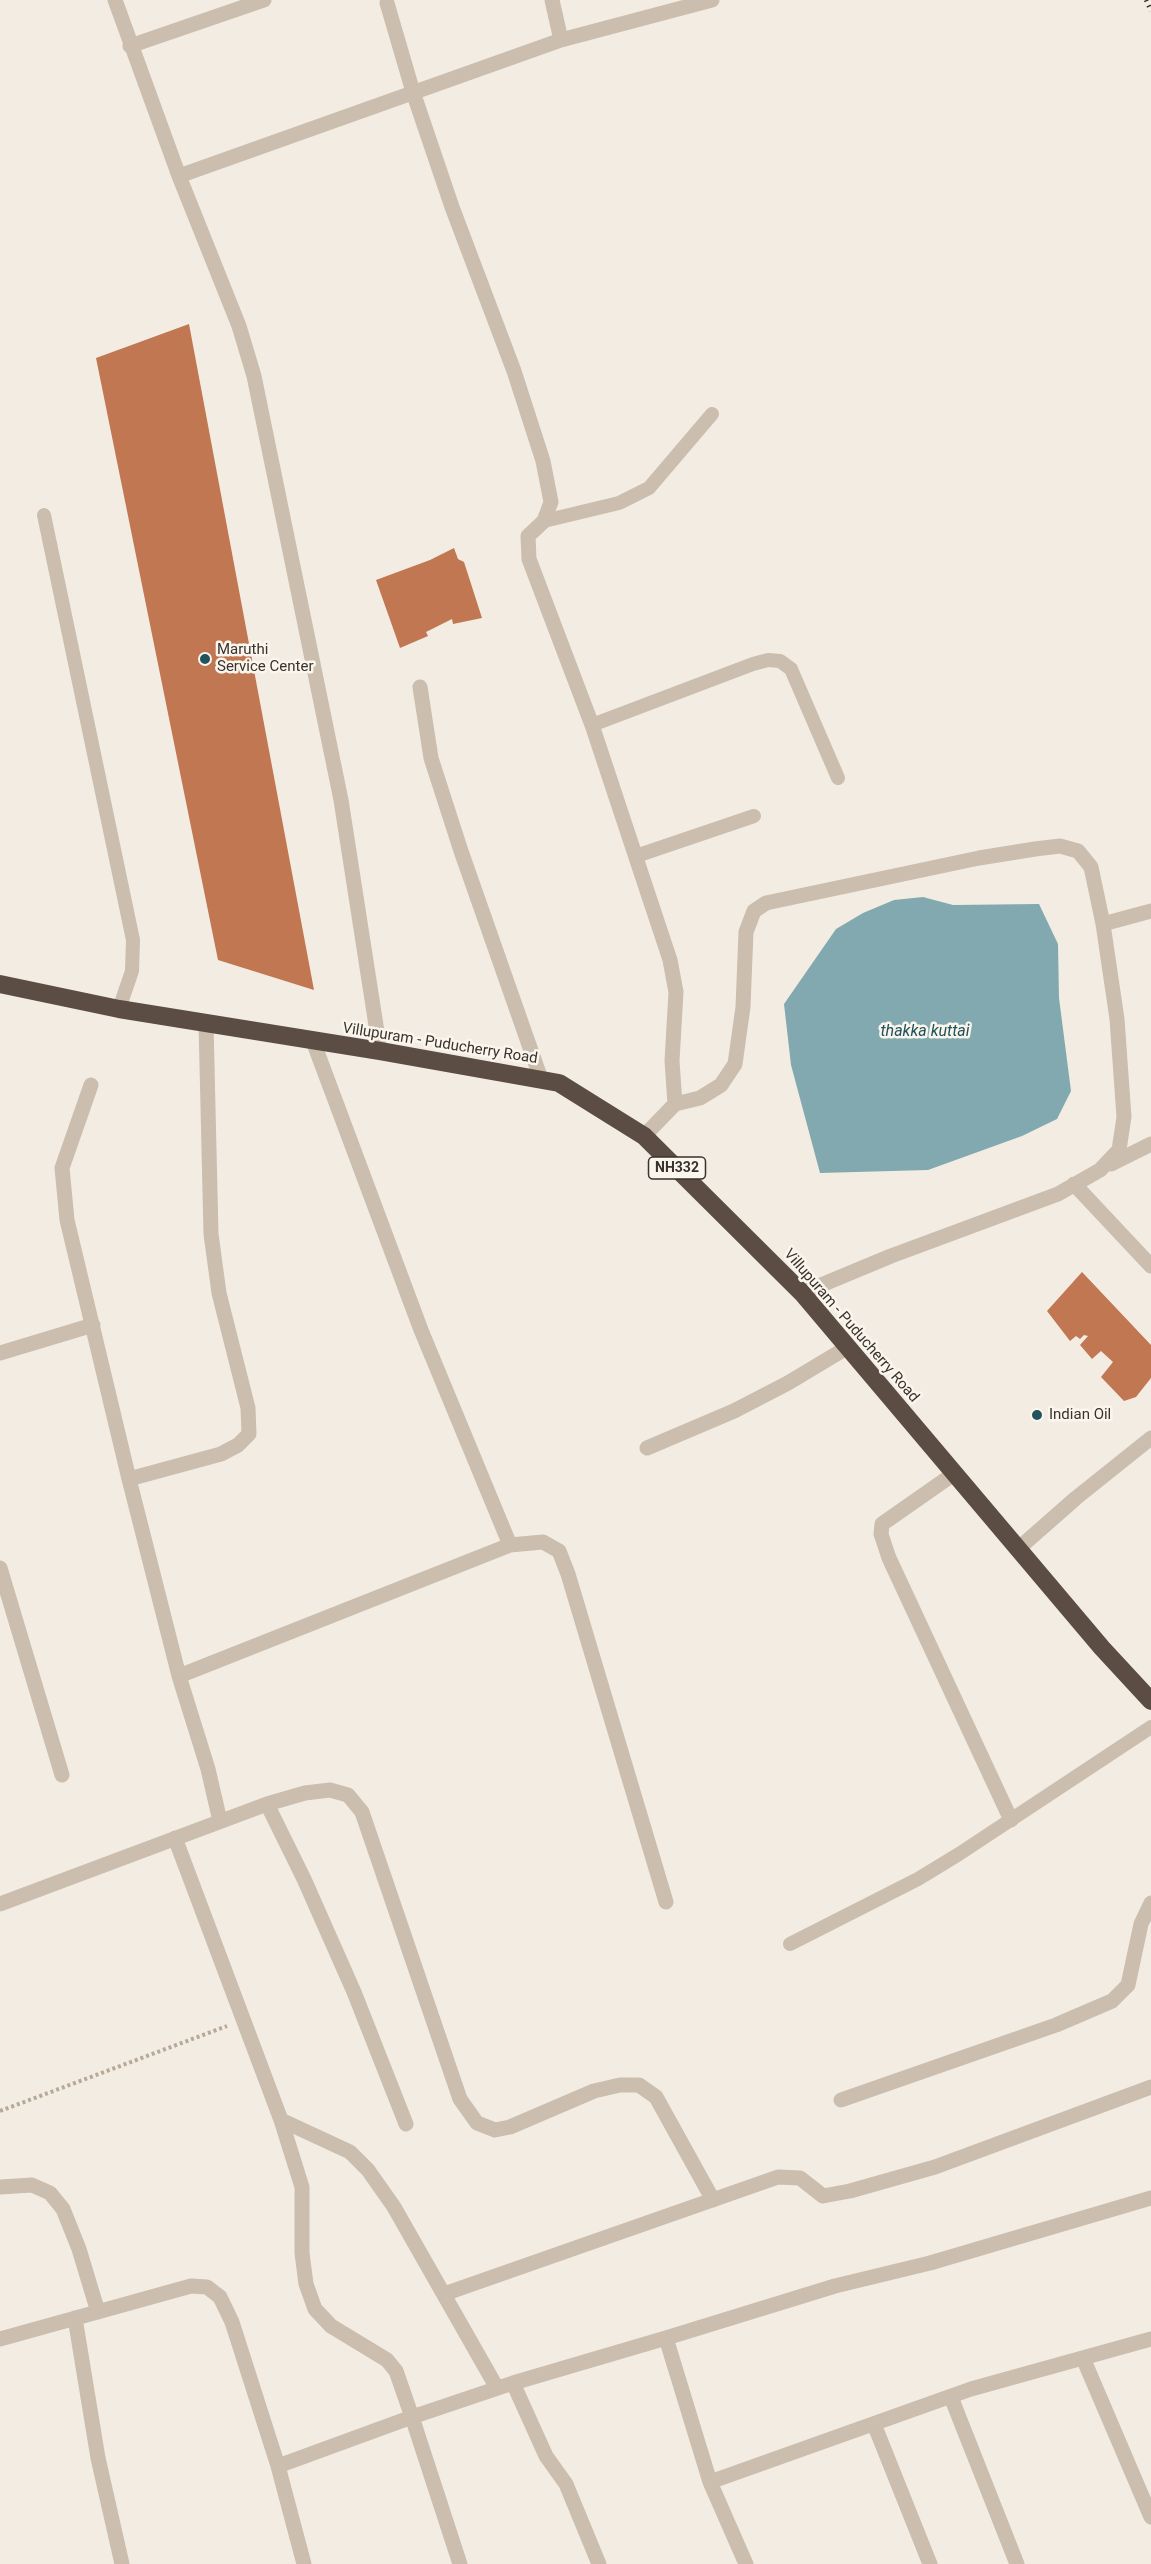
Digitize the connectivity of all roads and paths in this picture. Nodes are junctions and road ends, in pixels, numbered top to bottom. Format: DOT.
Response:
graph roads {
  1 [pos="115,0"];
  2 [pos="264,0"];
  3 [pos="552,0"];
  4 [pos="712,0"];
  5 [pos="387,3"];
  6 [pos="561,40"];
  7 [pos="130,46"];
  8 [pos="413,92"];
  9 [pos="179,176"];
  10 [pos="712,414"];
  11 [pos="44,515"];
  12 [pos="544,521"];
  13 [pos="420,687"];
  14 [pos="592,725"];
  15 [pos="838,778"];
  16 [pos="754,816"];
  17 [pos="636,856"];
  18 [pos="1151,911"];
  19 [pos="1103,924"];
  20 [pos="0,984"];
  21 [pos="119,1009"];
  22 [pos="206,1023"];
  23 [pos="313,1041"];
  24 [pos="380,1051"];
  25 [pos="541,1079"];
  26 [pos="91,1085"];
  27 [pos="675,1104"];
  28 [pos="644,1136"];
  29 [pos="1151,1144"];
  30 [pos="1100,1170"];
  31 [pos="1074,1184"];
  32 [pos="1151,1266"];
  33 [pos="802,1293"];
  34 [pos="93,1326"];
  35 [pos="848,1347"];
  36 [pos="0,1353"];
  37 [pos="1151,1438"];
  38 [pos="647,1448"];
  39 [pos="955,1473"];
  40 [pos="129,1479"];
  41 [pos="510,1545"];
  42 [pos="1018,1549"];
  43 [pos="0,1568"];
  44 [pos="179,1676"];
  45 [pos="1151,1701"];
  46 [pos="1151,1727"];
  47 [pos="62,1775"];
  48 [pos="267,1804"];
  49 [pos="1011,1820"];
  50 [pos="220,1821"];
  51 [pos="175,1838"];
  52 [pos="666,1902"];
  53 [pos="1151,1903"];
  54 [pos="0,1904"];
  55 [pos="790,1944"];
  56 [pos="243,2020"];
  57 [pos="1151,2087"];
  58 [pos="841,2100"];
  59 [pos="0,2111"];
  60 [pos="281,2120"];
  61 [pos="406,2124"];
  62 [pos="0,2187"];
  63 [pos="1151,2198"];
  64 [pos="713,2200"];
  65 [pos="444,2294"];
  66 [pos="98,2312"];
  67 [pos="75,2318"];
  68 [pos="0,2338"];
  69 [pos="666,2338"];
  70 [pos="1151,2339"];
  71 [pos="1083,2358"];
  72 [pos="513,2383"];
  73 [pos="497,2388"];
  74 [pos="951,2397"];
  75 [pos="412,2417"];
  76 [pos="878,2423"];
  77 [pos="278,2466"];
  78 [pos="710,2482"];
  79 [pos="1151,2517"];
  80 [pos="122,2564"];
  81 [pos="304,2564"];
  82 [pos="460,2564"];
  83 [pos="599,2564"];
  84 [pos="746,2564"];
  85 [pos="930,2564"];
  86 [pos="1017,2564"];
  1 -- 7 [label="street"];
  2 -- 7 [label="street"];
  3 -- 6 [label="street"];
  4 -- 6 [label="street"];
  5 -- 8 [label="street"];
  6 -- 8 [label="street"];
  7 -- 9 [label="street"];
  8 -- 9 [label="street"];
  8 -- 12 [label="street"];
  9 -- 24 [label="street"];
  10 -- 12 [label="lane"];
  11 -- 21 [label="lane"];
  12 -- 14 [label="street"];
  13 -- 25 [label="street"];
  14 -- 15 [label="lane"];
  14 -- 17 [label="street"];
  16 -- 17 [label="lane"];
  17 -- 27 [label="street"];
  18 -- 19 [label="street"];
  19 -- 27 [label="street"];
  19 -- 30 [label="street"];
  20 -- 21 [label="highway, Villupuram - Puducherry Road / NH332"];
  21 -- 22 [label="highway, Villupuram - Puducherry Road / NH332"];
  22 -- 23 [label="highway, Villupuram - Puducherry Road / NH332"];
  22 -- 40 [label="street"];
  23 -- 24 [label="highway, Villupuram - Puducherry Road / NH332"];
  23 -- 41 [label="street"];
  24 -- 25 [label="highway, Villupuram - Puducherry Road / NH332"];
  25 -- 28 [label="highway, Villupuram - Puducherry Road / NH332"];
  26 -- 34 [label="street"];
  27 -- 28 [label="street"];
  28 -- 33 [label="highway, Villupuram - Puducherry Road / NH332"];
  29 -- 30 [label="street"];
  30 -- 31 [label="street"];
  31 -- 32 [label="street"];
  31 -- 33 [label="street"];
  33 -- 35 [label="highway, Villupuram - Puducherry Road / NH332"];
  34 -- 36 [label="street"];
  34 -- 40 [label="street"];
  35 -- 38 [label="street"];
  35 -- 39 [label="highway, Villupuram - Puducherry Road / NH332"];
  37 -- 42 [label="street"];
  39 -- 42 [label="highway, Villupuram - Puducherry Road / NH332"];
  39 -- 49 [label="street"];
  40 -- 44 [label="street"];
  41 -- 44 [label="street"];
  41 -- 52 [label="street"];
  42 -- 45 [label="highway, Villupuram - Puducherry Road / NH332"];
  43 -- 47 [label="street"];
  44 -- 50 [label="street"];
  46 -- 49 [label="lane"];
  48 -- 50 [label="street"];
  48 -- 61 [label="street"];
  48 -- 64 [label="street"];
  49 -- 55 [label="lane"];
  50 -- 51 [label="street"];
  51 -- 54 [label="street"];
  51 -- 56 [label="street"];
  53 -- 58 [label="street"];
  56 -- 59 [label="path"];
  56 -- 60 [label="street"];
  57 -- 64 [label="street"];
  60 -- 65 [label="street"];
  60 -- 75 [label="street"];
  62 -- 66 [label="street"];
  63 -- 69 [label="street"];
  64 -- 65 [label="street"];
  65 -- 73 [label="street"];
  66 -- 67 [label="street"];
  66 -- 77 [label="street"];
  67 -- 68 [label="street"];
  67 -- 80 [label="street"];
  69 -- 72 [label="street"];
  69 -- 78 [label="street"];
  70 -- 71 [label="street"];
  71 -- 74 [label="street"];
  71 -- 79 [label="street"];
  72 -- 73 [label="street"];
  72 -- 83 [label="street"];
  73 -- 75 [label="street"];
  74 -- 76 [label="street"];
  74 -- 86 [label="street"];
  75 -- 77 [label="street"];
  75 -- 82 [label="street"];
  76 -- 78 [label="street"];
  76 -- 85 [label="street"];
  77 -- 81 [label="street"];
  78 -- 84 [label="street"];
}
